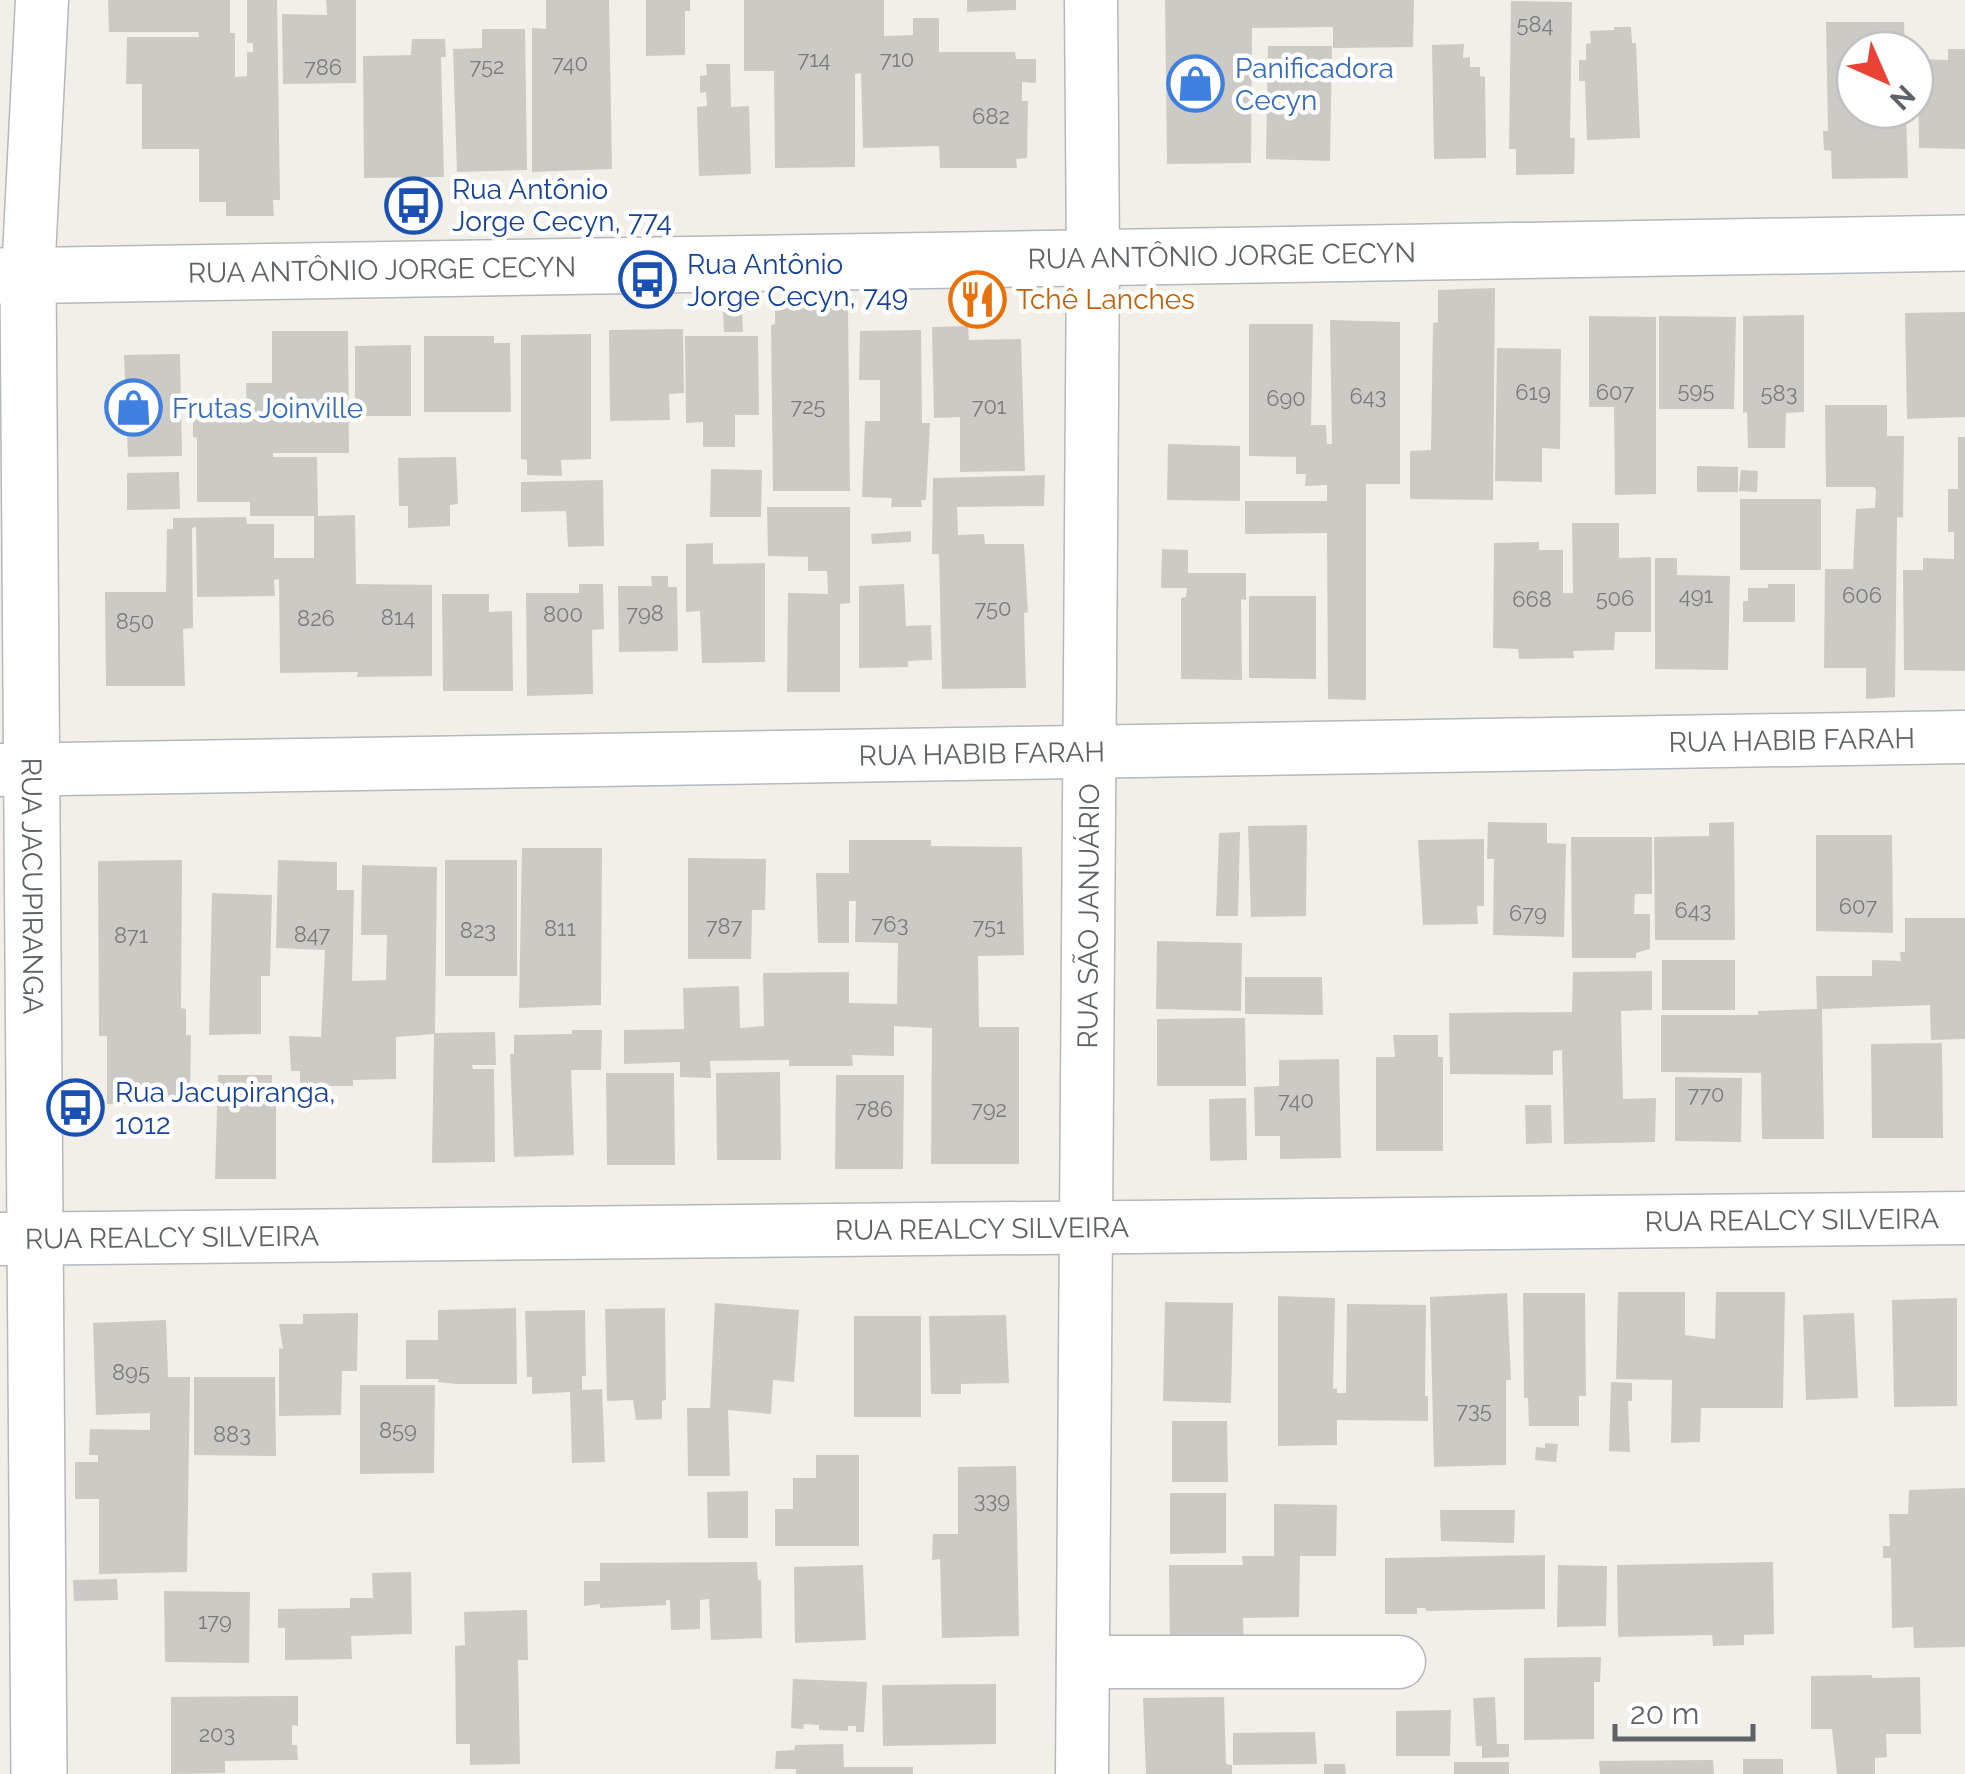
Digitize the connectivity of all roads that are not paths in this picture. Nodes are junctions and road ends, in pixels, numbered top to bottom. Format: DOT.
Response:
graph roads {
  1 [pos="42,0"];
  2 [pos="1091,0"];
  3 [pos="1965,243"];
  4 [pos="1093,258"];
  5 [pos="14,276"];
  6 [pos="1965,737"];
  7 [pos="1089,752"];
  8 [pos="17,769"];
  9 [pos="1965,1218"];
  10 [pos="1086,1228"];
  11 [pos="19,1239"];
  12 [pos="1083,1662"];
  13 [pos="1399,1662"];
  14 [pos="39,1774"];
  15 [pos="1082,1774"];
  1 -- 5 [label="street, RUA JACUPIRANGA"];
  2 -- 4 [label="street, RUA SÃO JANUÁRIO"];
  3 -- 4 [label="street, RUA ANTÔNIO JORGE CECYN"];
  4 -- 5 [label="street, RUA ANTÔNIO JORGE CECYN"];
  4 -- 7 [label="street, RUA SÃO JANUÁRIO"];
  5 -- 8 [label="street, RUA JACUPIRANGA"];
  6 -- 7 [label="street, RUA HABIB FARAH"];
  7 -- 8 [label="street, RUA HABIB FARAH"];
  7 -- 10 [label="street, RUA SÃO JANUÁRIO"];
  8 -- 11 [label="street, RUA JACUPIRANGA"];
  9 -- 10 [label="street, RUA REALCY SILVEIRA"];
  10 -- 11 [label="street, RUA REALCY SILVEIRA"];
  10 -- 12 [label="street, RUA SÃO JANUÁRIO"];
  11 -- 14 [label="street, RUA JACUPIRANGA"];
  12 -- 13 [label="street"];
  12 -- 15 [label="street, RUA SÃO JANUÁRIO"];
}
